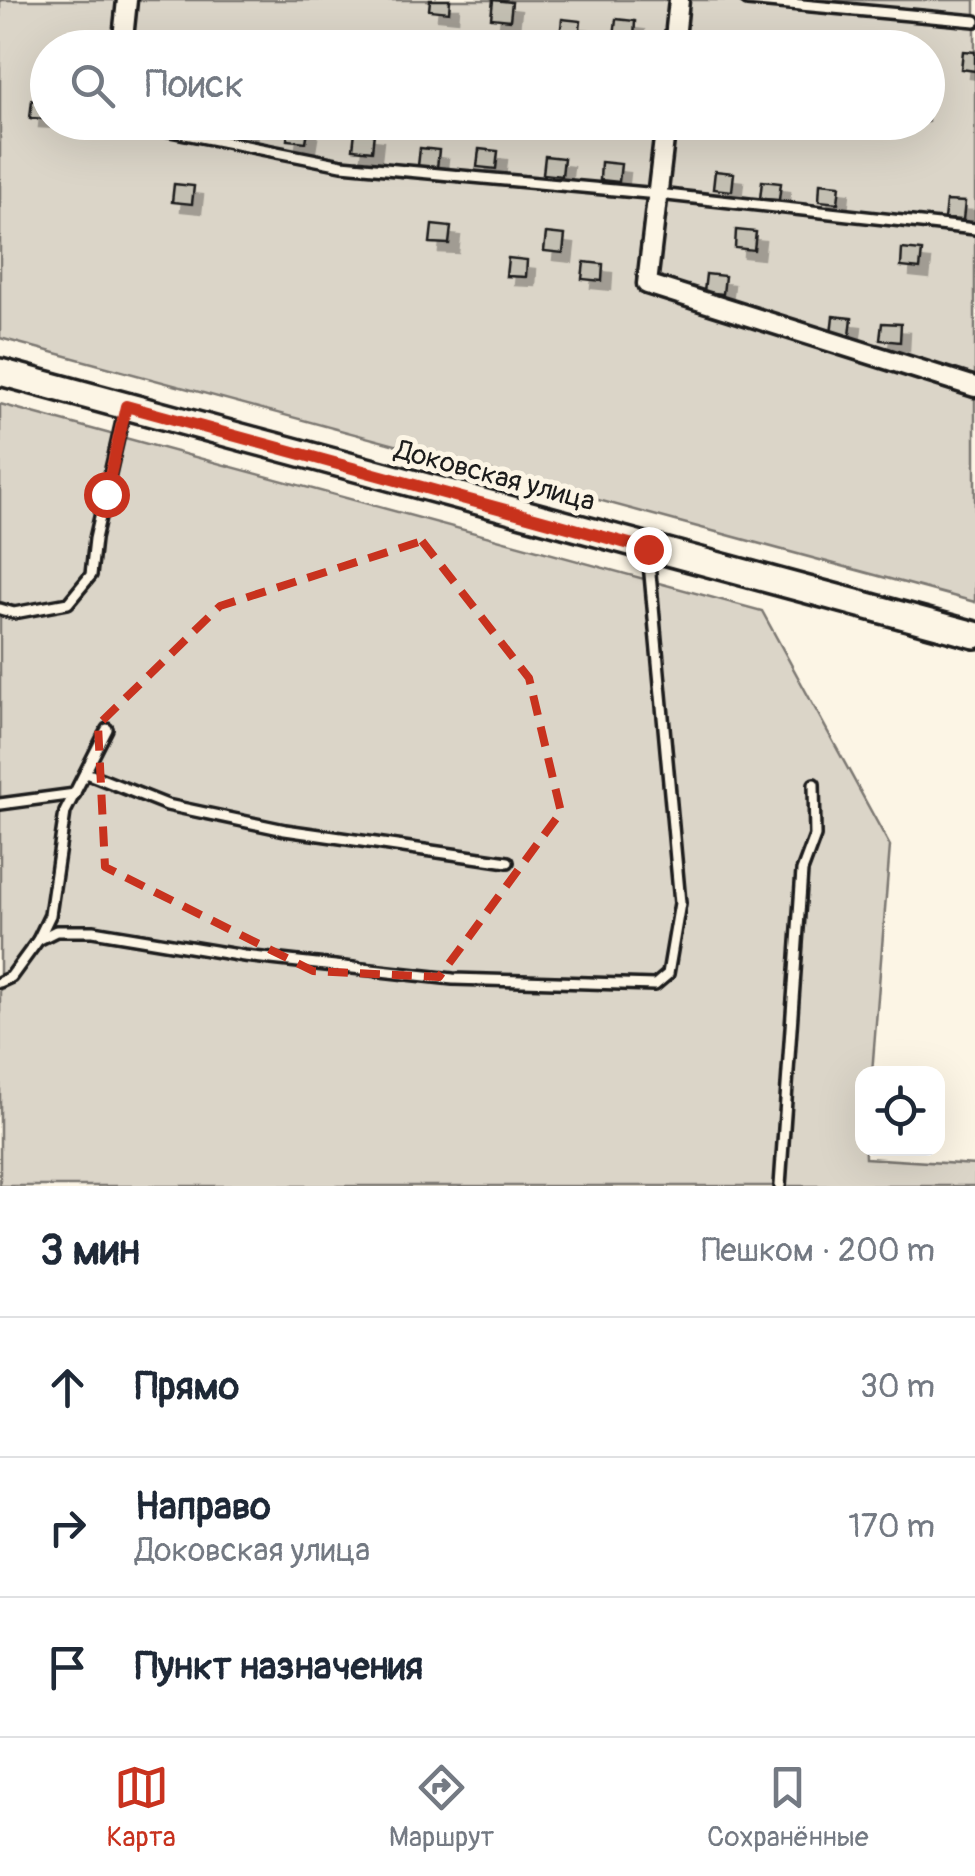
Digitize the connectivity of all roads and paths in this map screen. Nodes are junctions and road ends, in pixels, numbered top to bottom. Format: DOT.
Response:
graph roads {
  1 [pos="127,0"];
  2 [pos="678,0"];
  3 [pos="747,0"];
  4 [pos="975,21"];
  5 [pos="124,30"];
  6 [pos="676,30"];
  7 [pos="216,140"];
  8 [pos="664,140"];
  9 [pos="658,194"];
  10 [pos="975,229"];
  11 [pos="0,372"];
  12 [pos="975,387"];
  13 [pos="126,406"];
  14 [pos="648,549"];
  15 [pos="0,609"];
  16 [pos="975,635"];
  17 [pos="108,728"];
  18 [pos="86,773"];
  19 [pos="814,784"];
  20 [pos="75,794"];
  21 [pos="0,804"];
  22 [pos="508,862"];
  23 [pos="38,940"];
  24 [pos="0,982"];
  25 [pos="780,1186"];
  1 -- 5 [label="street"];
  2 -- 6 [label="street"];
  3 -- 4 [label="lane"];
  7 -- 9 [label="lane"];
  8 -- 9 [label="street"];
  9 -- 10 [label="lane"];
  9 -- 12 [label="street"];
  11 -- 13 [label="street, Доковская улица"];
  13 -- 14 [label="street, Доковская улица"];
  13 -- 15 [label="lane"];
  14 -- 16 [label="street, Доковская улица"];
  14 -- 23 [label="lane"];
  17 -- 18 [label="lane"];
  18 -- 20 [label="lane"];
  18 -- 22 [label="lane"];
  19 -- 25 [label="lane"];
  20 -- 21 [label="lane"];
  20 -- 23 [label="lane"];
  23 -- 24 [label="lane"];
}
